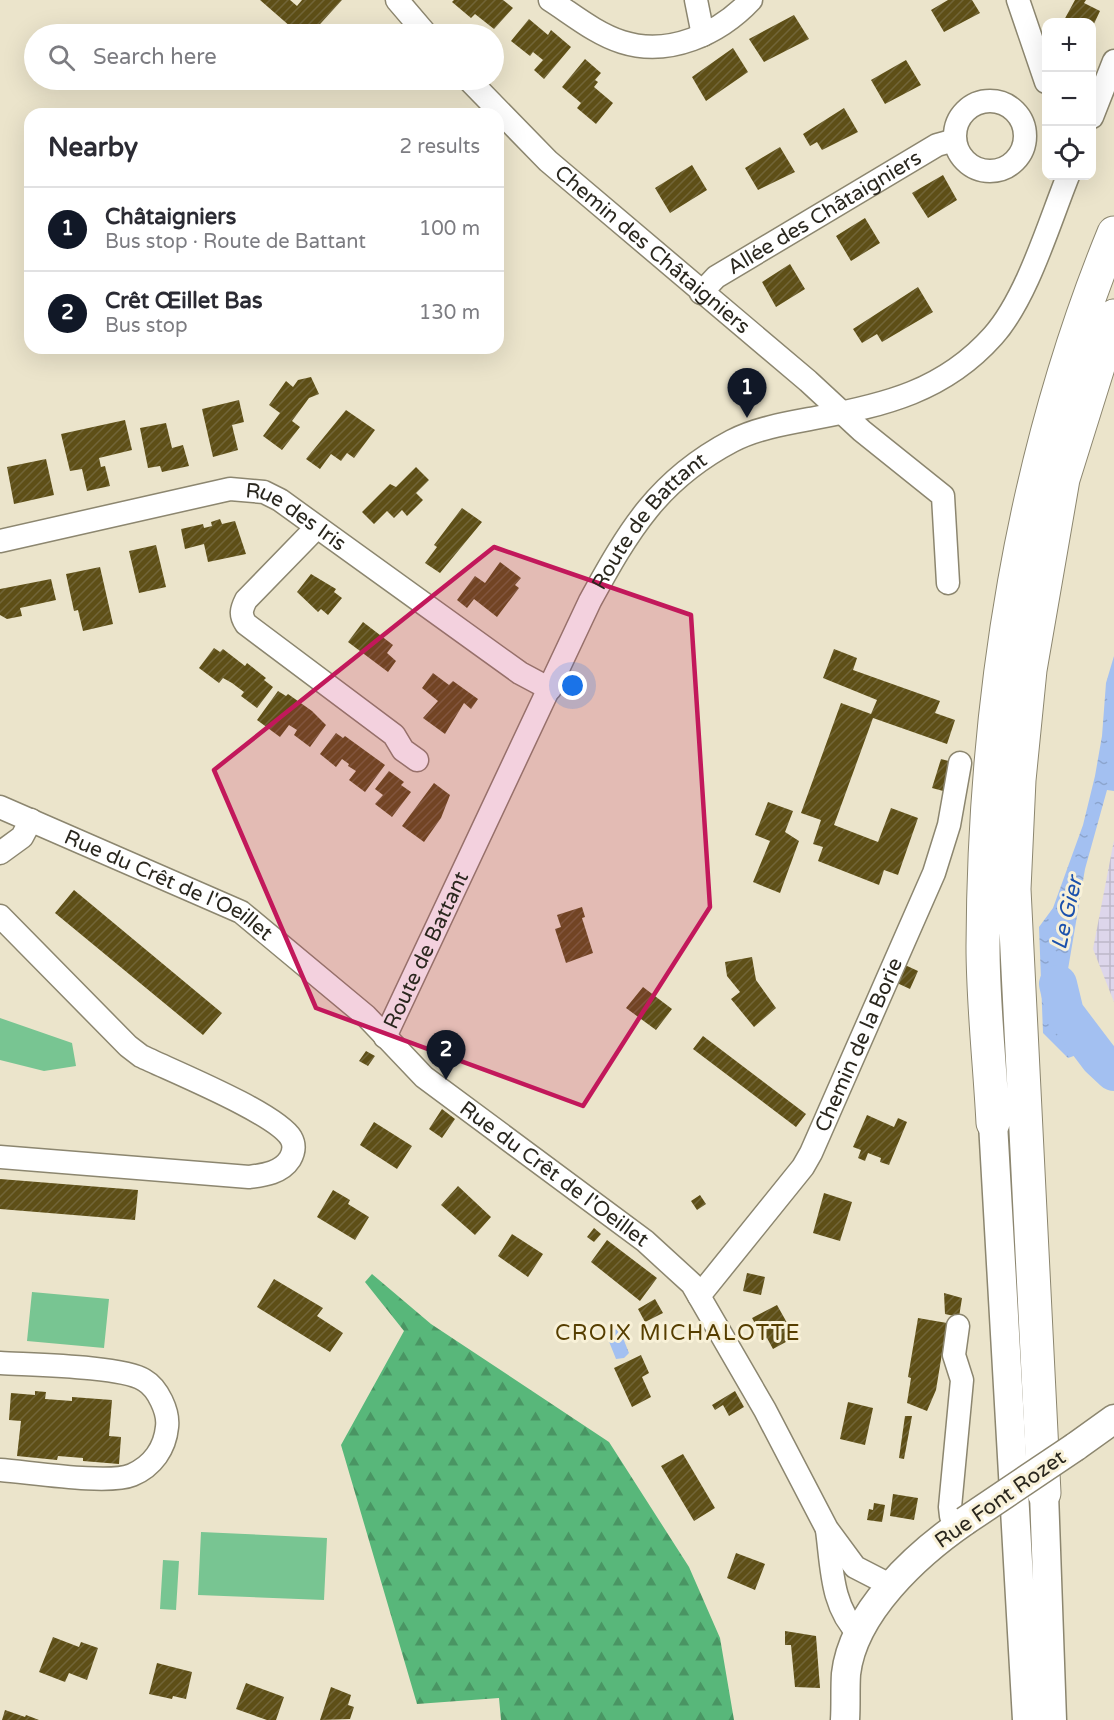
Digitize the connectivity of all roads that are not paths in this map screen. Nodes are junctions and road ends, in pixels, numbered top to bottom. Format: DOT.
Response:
graph roads {
  1 [pos="397,0"];
  2 [pos="550,0"];
  3 [pos="696,0"];
  4 [pos="751,0"];
  5 [pos="1018,0"];
  6 [pos="417,24"];
  7 [pos="703,35"];
  8 [pos="1114,61"];
  9 [pos="1043,72"];
  10 [pos="479,90"];
  11 [pos="1096,107"];
  12 [pos="496,108"];
  13 [pos="504,116"];
  14 [pos="954,140"];
  15 [pos="1066,180"];
  16 [pos="1114,232"];
  17 [pos="701,293"];
  18 [pos="1114,316"];
  19 [pos="843,413"];
  20 [pos="315,528"];
  21 [pos="0,541"];
  22 [pos="948,583"];
  23 [pos="550,689"];
  24 [pos="417,760"];
  25 [pos="960,763"];
  26 [pos="0,807"];
  27 [pos="31,820"];
  28 [pos="0,853"];
  29 [pos="0,916"];
  30 [pos="385,1037"];
  31 [pos="993,1123"];
  32 [pos="0,1157"];
  33 [pos="699,1296"];
  34 [pos="958,1326"];
  35 [pos="10,1363"];
  36 [pos="1114,1419"];
  37 [pos="0,1470"];
  38 [pos="1044,1493"];
  39 [pos="961,1524"];
  40 [pos="827,1529"];
  41 [pos="1046,1532"];
  42 [pos="890,1585"];
  43 [pos="859,1634"];
  44 [pos="845,1720"];
  45 [pos="1027,1720"];
  46 [pos="1052,1720"];
  47 [pos="1067,1720"];
  1 -- 6 [label="street"];
  2 -- 7 [label="street"];
  3 -- 7 [label="street"];
  4 -- 7 [label="street"];
  5 -- 9 [label="street"];
  8 -- 11 [label="street"];
  10 -- 12 [label="street, Chemin des Châtaigniers"];
  13 -- 17 [label="street, Chemin des Châtaigniers"];
  14 -- 17 [label="street, Allée des Châtaigniers"];
  15 -- 19 [label="street, Route de Battant"];
  16 -- 31 [label="highway"];
  17 -- 19 [label="street, Chemin des Châtaigniers"];
  18 -- 38 [label="highway"];
  19 -- 22 [label="street, Chemin des Châtaigniers"];
  19 -- 23 [label="street, Route de Battant"];
  20 -- 21 [label="street, Rue des Iris"];
  20 -- 23 [label="street, Rue des Iris"];
  20 -- 24 [label="street"];
  23 -- 30 [label="street, Route de Battant"];
  25 -- 33 [label="street, Chemin de la Borie"];
  26 -- 27 [label="street, Rue du Crêt de l'Oeillet"];
  27 -- 28 [label="street"];
  27 -- 30 [label="street, Rue du Crêt de l'Oeillet"];
  29 -- 32 [label="street"];
  30 -- 33 [label="street, Rue du Crêt de l'Oeillet"];
  31 -- 45 [label="main road"];
  33 -- 40 [label="street, Rue du Crêt de l'Oeillet"];
  34 -- 39 [label="street"];
  35 -- 37 [label="street"];
  36 -- 39 [label="main road, Rue Font Rozet, bridge"];
  38 -- 41 [label="main road"];
  39 -- 42 [label="main road, Rue Font Rozet"];
  40 -- 42 [label="street"];
  40 -- 43 [label="street"];
  41 -- 46 [label="main road"];
  41 -- 47 [label="main road"];
  42 -- 43 [label="main road"];
  43 -- 44 [label="main road"];
}
